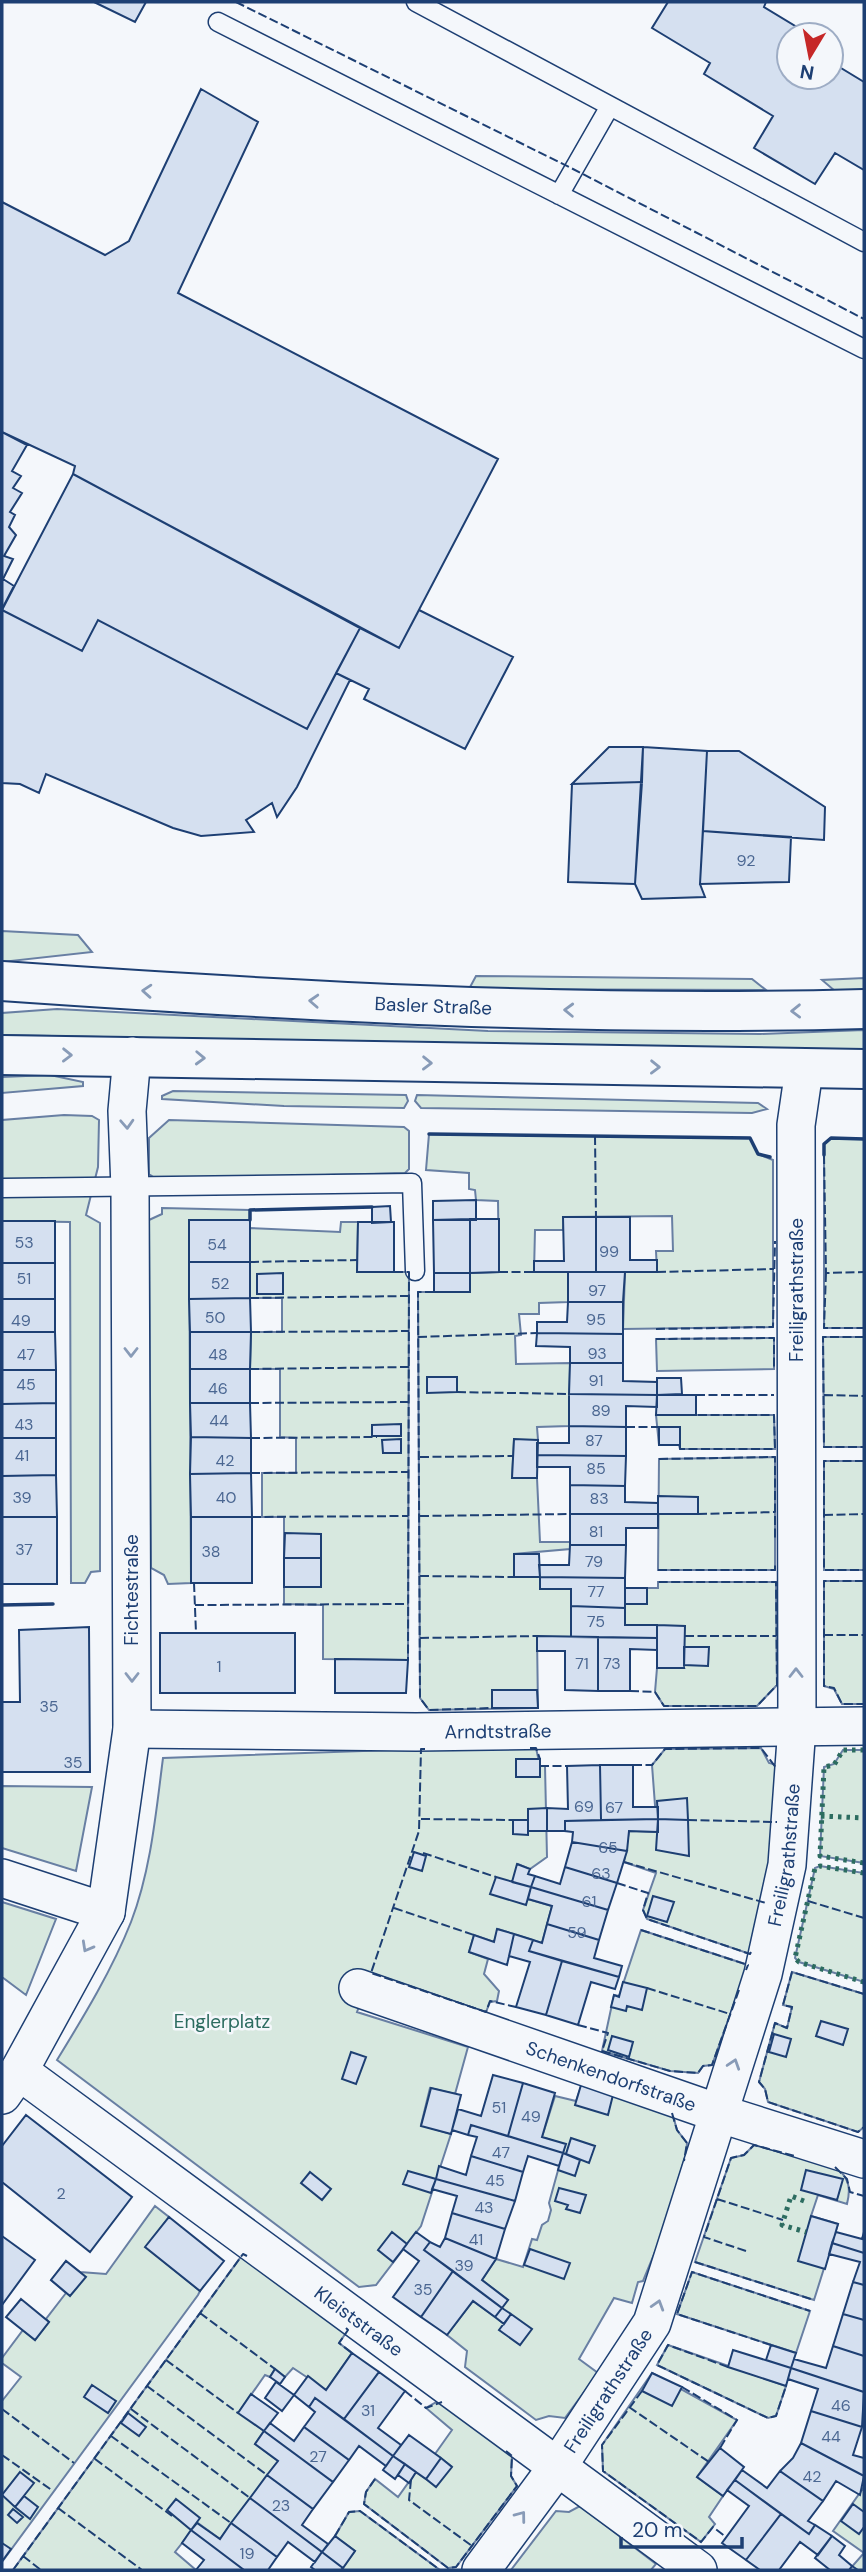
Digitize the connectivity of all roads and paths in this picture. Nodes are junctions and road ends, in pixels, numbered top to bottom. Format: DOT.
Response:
graph roads {
  1 [pos="416,2"];
  2 [pos="218,22"];
  3 [pos="610,106"];
  4 [pos="559,195"];
  5 [pos="864,242"];
  6 [pos="864,349"];
  7 [pos="2,981"];
  8 [pos="864,1009"];
  9 [pos="2,1055"];
  10 [pos="132,1056"];
  11 [pos="864,1069"];
  12 [pos="804,1070"];
  13 [pos="2,1188"];
  14 [pos="130,1188"];
  15 [pos="415,1270"];
  16 [pos="797,1726"];
  17 [pos="864,1726"];
  18 [pos="132,1729"];
  19 [pos="2,1878"];
  20 [pos="106,1912"];
  21 [pos="358,1988"];
  22 [pos="11,2083"];
  23 [pos="718,2113"];
  24 [pos="864,2159"];
  25 [pos="558,2466"];
  26 [pos="481,2570"];
  27 [pos="698,2570"];
  1 -- 3 [label="lane"];
  2 -- 4 [label="lane"];
  3 -- 4 [label="lane"];
  3 -- 5 [label="lane"];
  4 -- 6 [label="lane"];
  8 -- 7 [label="main road, Basler Straße, one-way"];
  9 -- 10 [label="main road, one-way"];
  10 -- 12 [label="main road, one-way"];
  10 -- 14 [label="street, Fichtestraße, one-way"];
  11 -- 12 [label="main road"];
  16 -- 12 [label="street, Freiligrathstraße, one-way"];
  13 -- 14 [label="lane"];
  14 -- 15 [label="lane"];
  14 -- 18 [label="street, Fichtestraße, one-way"];
  16 -- 17 [label="street, Arndtstraße"];
  16 -- 18 [label="street, Arndtstraße"];
  23 -- 16 [label="street, Freiligrathstraße, one-way"];
  18 -- 20 [label="street, Fichtestraße"];
  19 -- 20 [label="street"];
  20 -- 22 [label="street, Fichtestraße, one-way"];
  21 -- 23 [label="street, Schenkendorfstraße"];
  22 -- 25 [label="street, Kleiststraße"];
  23 -- 24 [label="street, Schenkendorfstraße"];
  25 -- 23 [label="street, Freiligrathstraße, one-way"];
  26 -- 25 [label="street, Freiligrathstraße, one-way"];
  25 -- 27 [label="street, Kleiststraße"];
}
